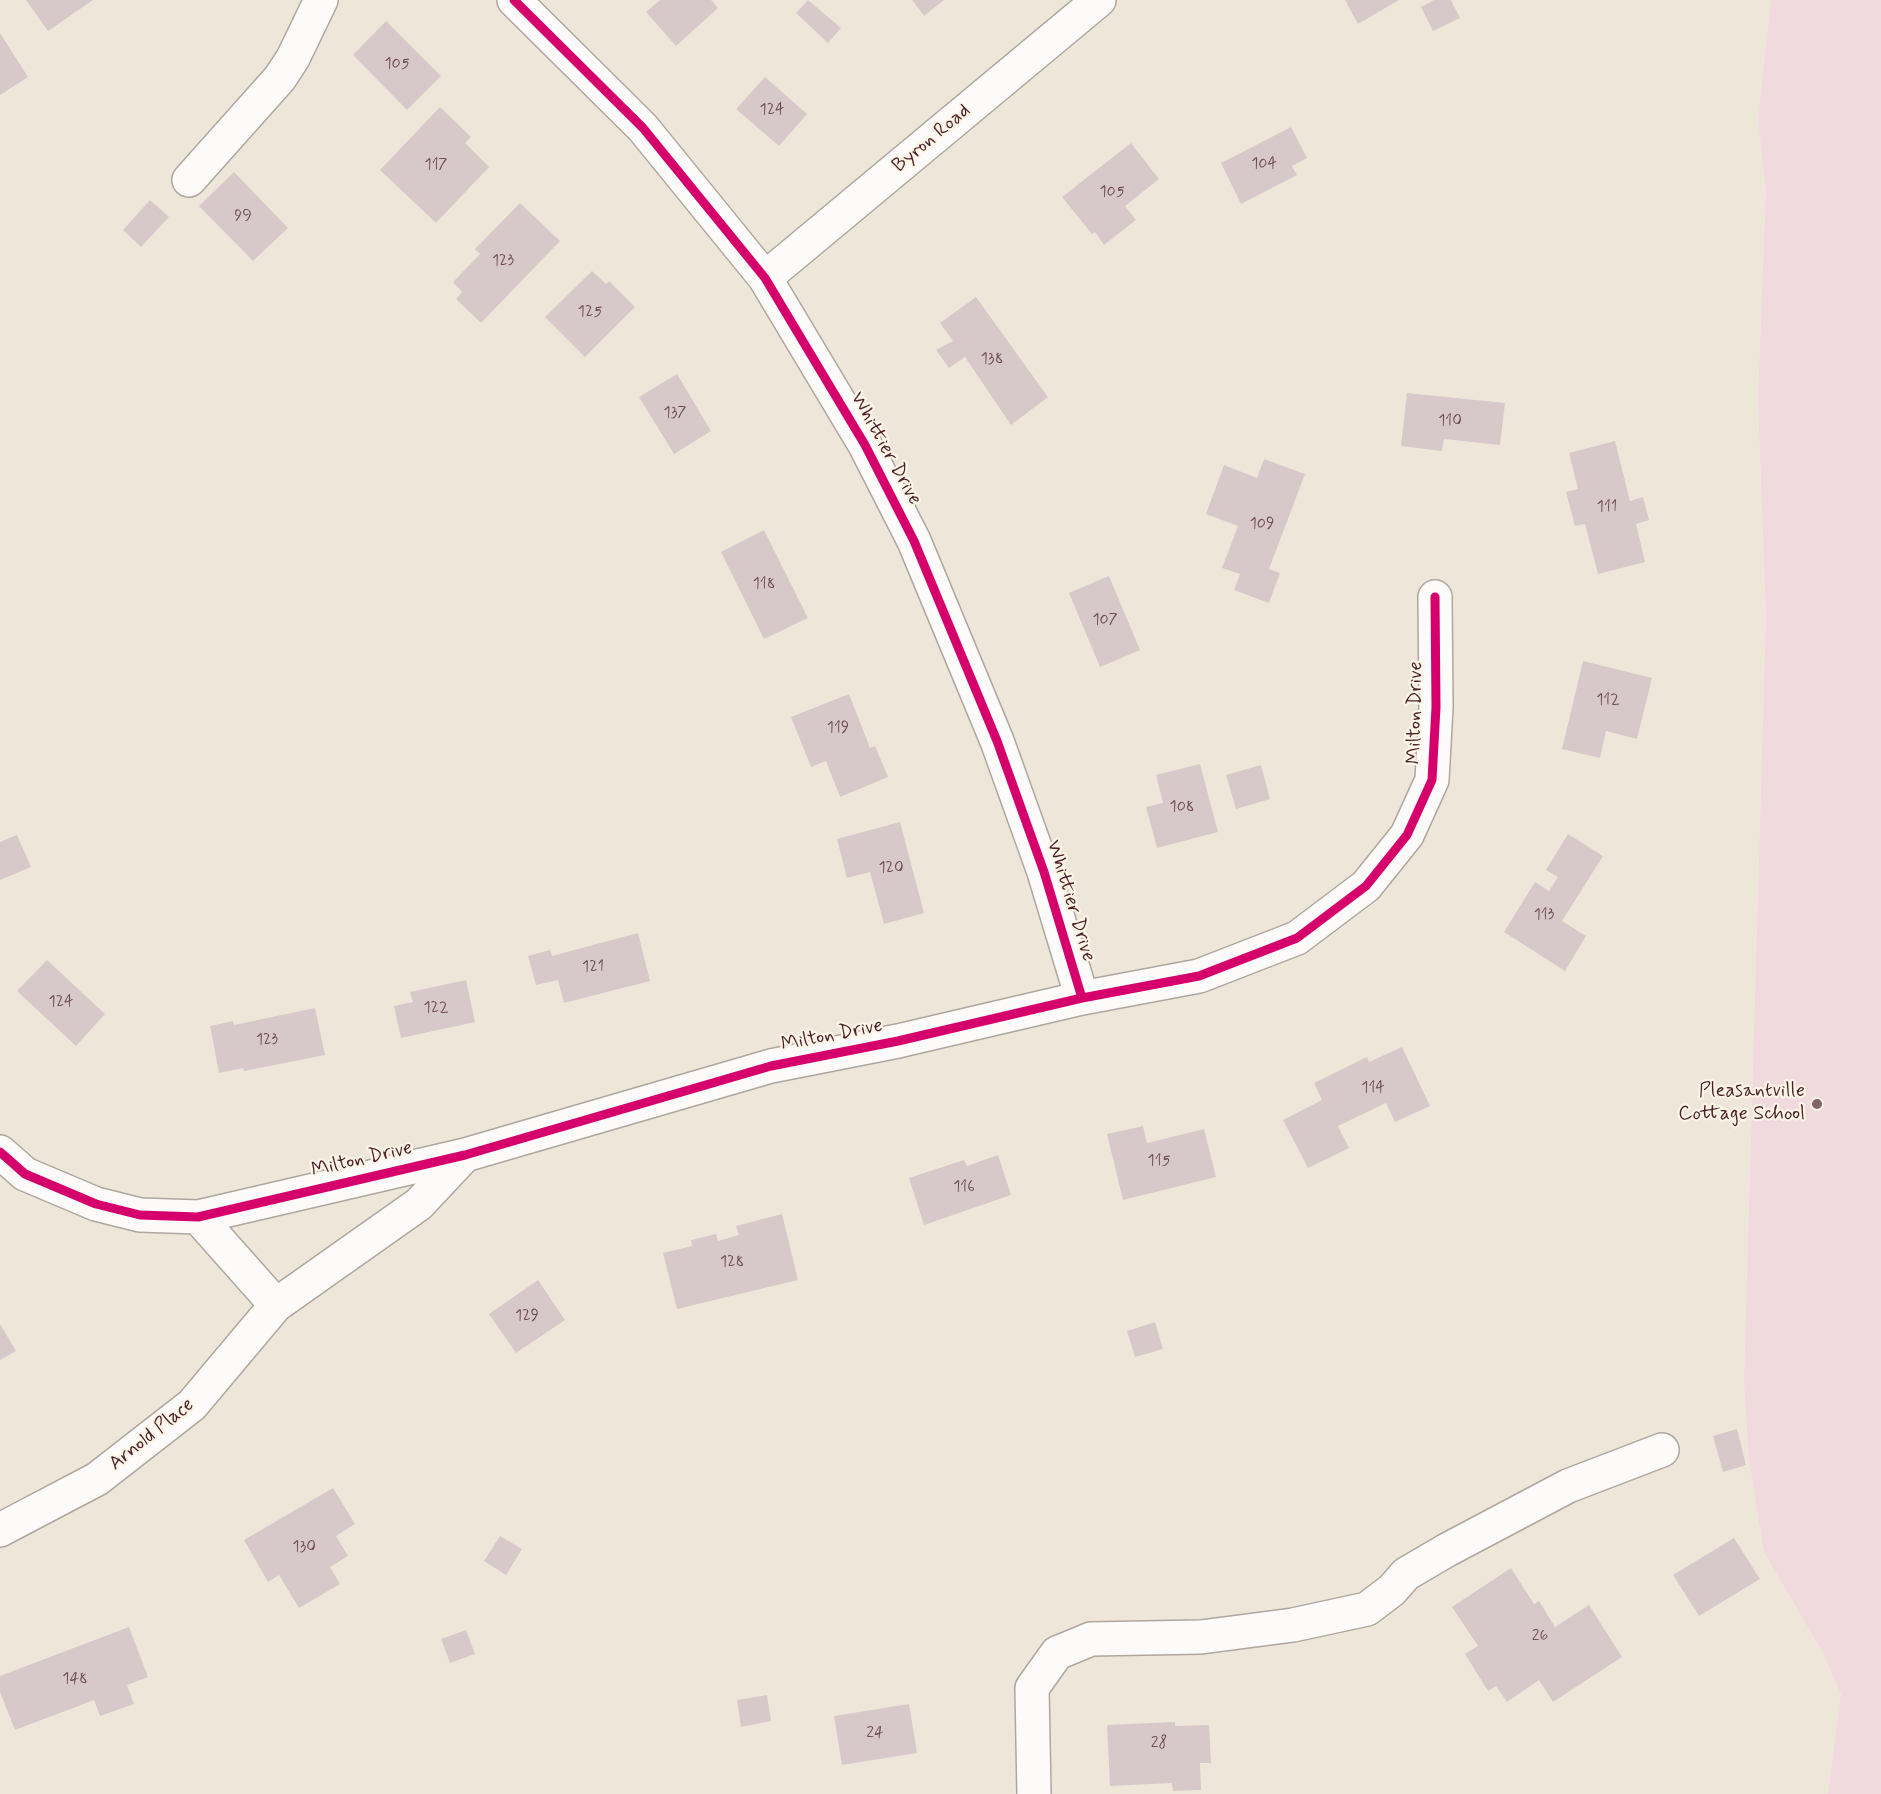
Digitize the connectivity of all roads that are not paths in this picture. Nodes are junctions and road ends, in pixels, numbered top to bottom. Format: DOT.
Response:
graph roads {
  1 [pos="321,0"];
  2 [pos="1098,0"];
  3 [pos="526,4"];
  4 [pos="189,180"];
  5 [pos="765,278"];
  6 [pos="1435,597"];
  7 [pos="1082,998"];
  8 [pos="0,1152"];
  9 [pos="465,1155"];
  10 [pos="198,1217"];
  11 [pos="276,1305"];
  12 [pos="1662,1450"];
  13 [pos="0,1530"];
  14 [pos="1033,1780"];
  1 -- 4 [label="street"];
  2 -- 5 [label="street, Byron Road"];
  3 -- 5 [label="street, Whittier Drive"];
  5 -- 7 [label="street, Whittier Drive"];
  6 -- 7 [label="street, Milton Drive"];
  7 -- 9 [label="street, Milton Drive"];
  8 -- 10 [label="street, Milton Drive"];
  9 -- 10 [label="street, Milton Drive"];
  9 -- 11 [label="street, Arnold Place"];
  10 -- 11 [label="street"];
  11 -- 13 [label="street, Arnold Place"];
  12 -- 14 [label="street"];
}
